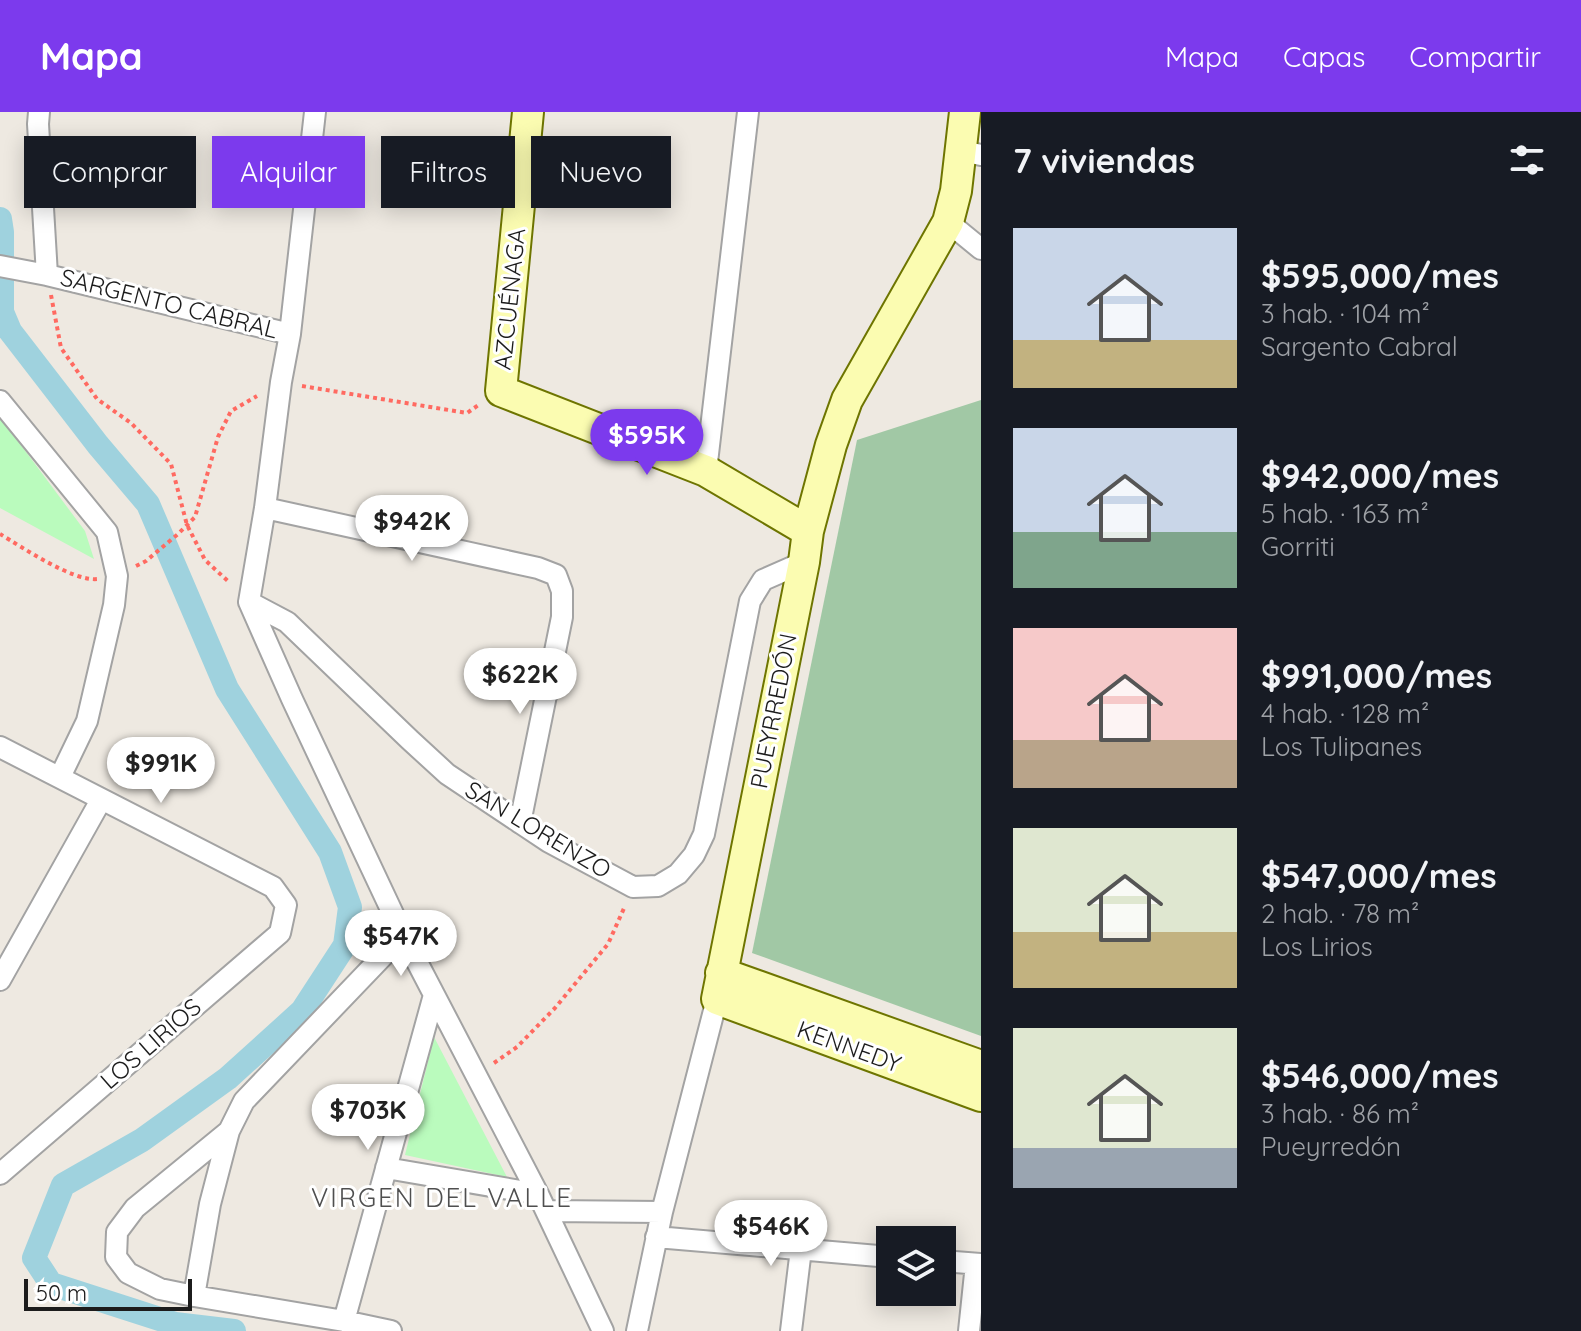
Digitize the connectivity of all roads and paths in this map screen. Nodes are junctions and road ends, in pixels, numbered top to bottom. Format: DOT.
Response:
graph roads {
  1 [pos="39,112"];
  2 [pos="315,112"];
  3 [pos="528,112"];
  4 [pos="748,112"];
  5 [pos="965,112"];
  6 [pos="971,153"];
  7 [pos="948,222"];
  8 [pos="981,249"];
  9 [pos="10,268"];
  10 [pos="47,275"];
  11 [pos="290,334"];
  12 [pos="281,382"];
  13 [pos="501,391"];
  14 [pos="0,401"];
  15 [pos="706,471"];
  16 [pos="265,508"];
  17 [pos="187,525"];
  18 [pos="808,531"];
  19 [pos="0,534"];
  20 [pos="804,562"];
  21 [pos="117,576"];
  22 [pos="249,602"];
  23 [pos="0,747"];
  24 [pos="60,777"];
  25 [pos="101,800"];
  26 [pos="520,823"];
  27 [pos="633,887"];
  28 [pos="403,935"];
  29 [pos="0,980"];
  30 [pos="719,986"];
  31 [pos="434,995"];
  32 [pos="981,1066"];
  33 [pos="476,1076"];
  34 [pos="981,1096"];
  35 [pos="229,1131"];
  36 [pos="386,1168"];
  37 [pos="0,1174"];
  38 [pos="542,1203"];
  39 [pos="662,1212"];
  40 [pos="656,1237"];
  41 [pos="801,1249"];
  42 [pos="876,1256"];
  43 [pos="956,1262"];
  44 [pos="978,1264"];
  45 [pos="194,1296"];
  46 [pos="344,1321"];
  47 [pos="391,1331"];
  48 [pos="603,1331"];
  49 [pos="637,1331"];
  50 [pos="791,1331"];
  51 [pos="969,1331"];
  1 -- 10 [label="street"];
  2 -- 11 [label="street"];
  3 -- 13 [label="street, AZCUÉNAGA"];
  4 -- 15 [label="street"];
  5 -- 6 [label="street, PUEYRREDÓN"];
  6 -- 7 [label="street, PUEYRREDÓN"];
  7 -- 8 [label="street"];
  7 -- 18 [label="street, PUEYRREDÓN"];
  9 -- 10 [label="street, SARGENTO CABRAL"];
  10 -- 11 [label="street, SARGENTO CABRAL"];
  10 -- 17 [label="path"];
  11 -- 12 [label="street"];
  12 -- 13 [label="path"];
  12 -- 16 [label="street"];
  12 -- 17 [label="path"];
  13 -- 15 [label="street"];
  14 -- 21 [label="street"];
  15 -- 18 [label="street"];
  16 -- 22 [label="street"];
  16 -- 26 [label="street"];
  17 -- 21 [label="path"];
  17 -- 22 [label="path"];
  18 -- 20 [label="street, PUEYRREDÓN"];
  19 -- 21 [label="path"];
  20 -- 27 [label="street, SAN LORENZO"];
  20 -- 30 [label="street, PUEYRREDÓN"];
  21 -- 24 [label="street"];
  22 -- 26 [label="street, SAN LORENZO"];
  22 -- 28 [label="street"];
  23 -- 24 [label="street"];
  24 -- 25 [label="street"];
  25 -- 29 [label="street"];
  25 -- 37 [label="street, LOS LIRIOS"];
  26 -- 27 [label="street, SAN LORENZO"];
  27 -- 33 [label="path"];
  28 -- 31 [label="street"];
  28 -- 35 [label="street"];
  30 -- 32 [label="street, KENNEDY"];
  30 -- 34 [label="street, KENNEDY"];
  30 -- 39 [label="street, PUEYRREDÓN"];
  31 -- 33 [label="street"];
  31 -- 36 [label="street"];
  33 -- 38 [label="street"];
  35 -- 45 [label="street"];
  35 -- 45 [label="street"];
  36 -- 38 [label="street"];
  36 -- 46 [label="street"];
  38 -- 39 [label="street"];
  38 -- 48 [label="street"];
  39 -- 40 [label="street, PUEYRREDÓN"];
  40 -- 41 [label="street"];
  40 -- 49 [label="street, PUEYRREDÓN"];
  41 -- 42 [label="street"];
  41 -- 50 [label="street"];
  43 -- 44 [label="street"];
  44 -- 51 [label="street"];
  45 -- 46 [label="street"];
  46 -- 47 [label="street"];
}
